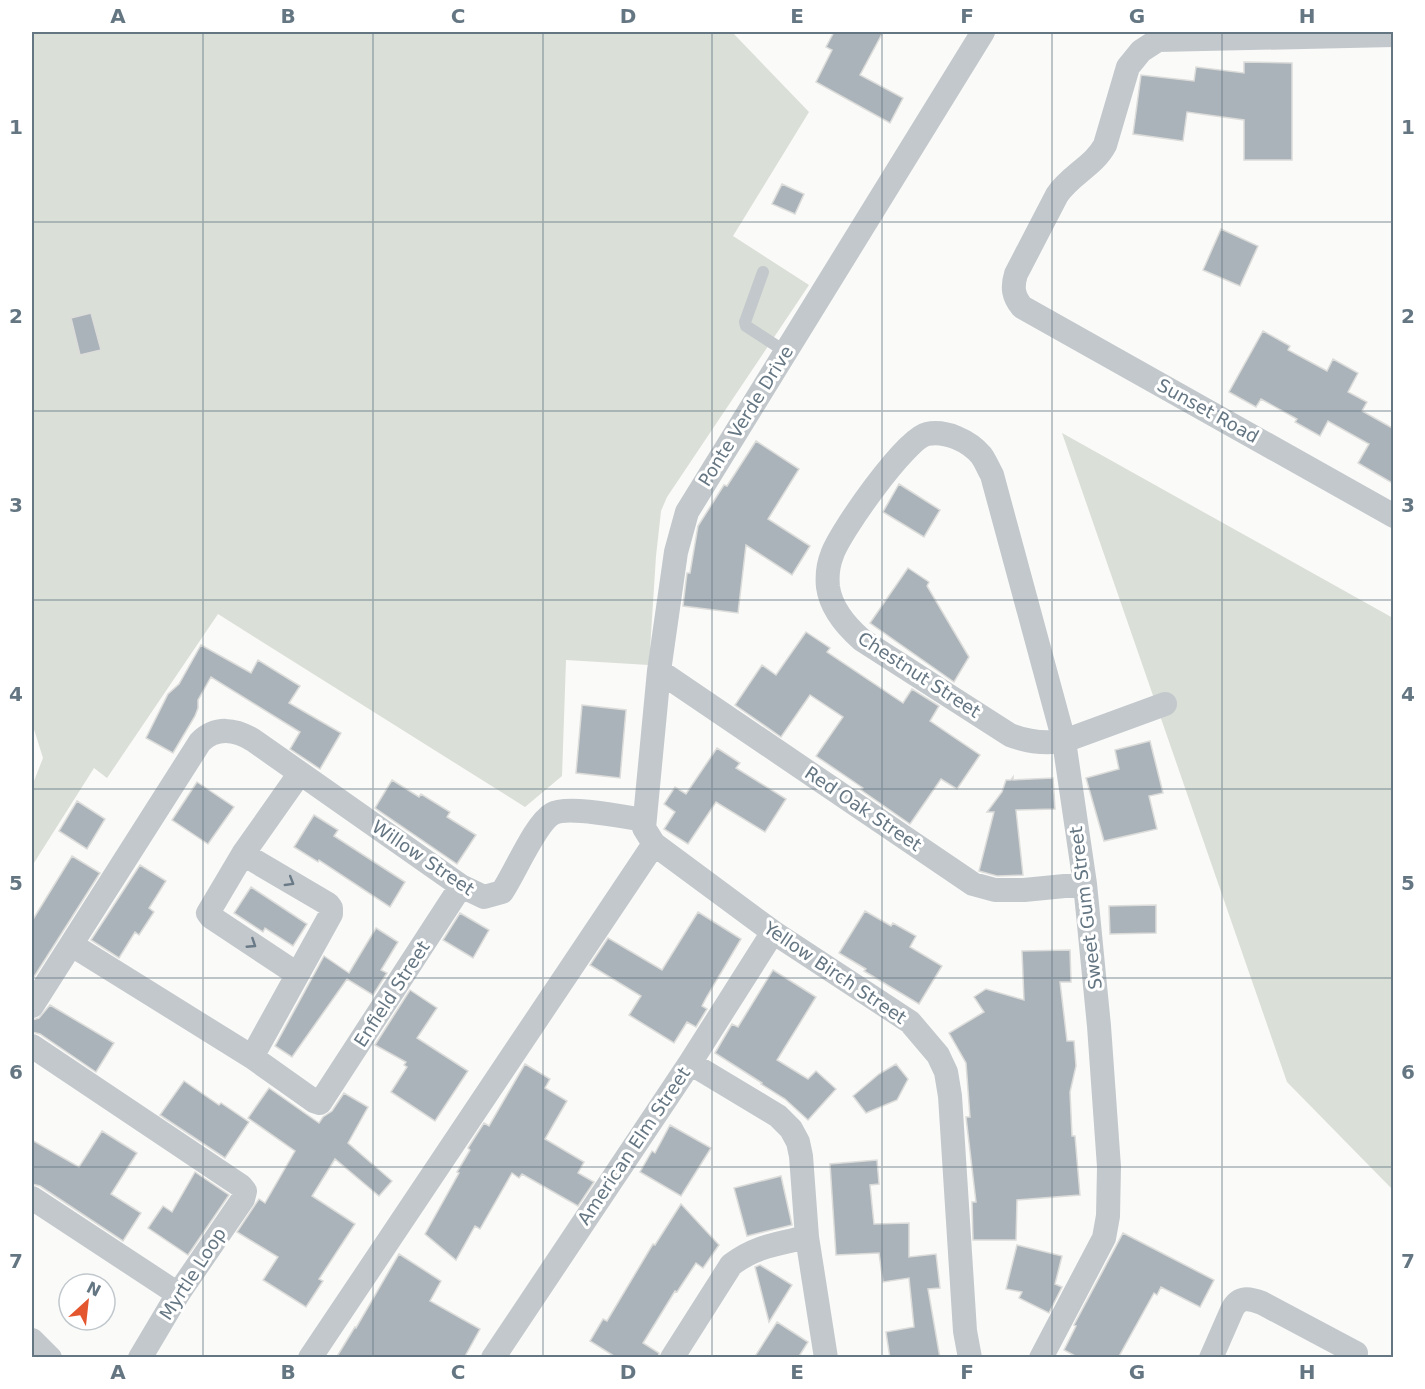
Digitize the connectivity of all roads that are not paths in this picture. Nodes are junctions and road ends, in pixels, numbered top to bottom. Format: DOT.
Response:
graph roads {
  1 [pos="983,32"];
  2 [pos="1394,35"];
  3 [pos="763,272"];
  4 [pos="786,352"];
  5 [pos="981,455"];
  6 [pos="1394,516"];
  7 [pos="659,671"];
  8 [pos="1165,704"];
  9 [pos="1064,741"];
  10 [pos="300,773"];
  11 [pos="644,820"];
  12 [pos="654,844"];
  13 [pos="243,854"];
  14 [pos="1085,884"];
  15 [pos="461,886"];
  16 [pos="772,932"];
  17 [pos="72,945"];
  18 [pos="297,974"];
  19 [pos="32,1006"];
  20 [pos="32,1046"];
  21 [pos="252,1057"];
  22 [pos="690,1063"];
  23 [pos="32,1198"];
  24 [pos="807,1237"];
  25 [pos="178,1294"];
  26 [pos="32,1340"];
  27 [pos="1356,1353"];
  28 [pos="50,1358"];
  29 [pos="140,1358"];
  30 [pos="310,1358"];
  31 [pos="493,1358"];
  32 [pos="672,1358"];
  33 [pos="826,1358"];
  34 [pos="969,1358"];
  35 [pos="1041,1358"];
  36 [pos="1211,1358"];
  1 -- 4 [label="street, Ponte Verde Drive"];
  2 -- 6 [label="street, Sunset Road"];
  3 -- 4 [label="lane"];
  4 -- 7 [label="street, Ponte Verde Drive"];
  5 -- 9 [label="street, Sweet Gum Street"];
  5 -- 9 [label="street, Chestnut Street"];
  7 -- 11 [label="street, Ponte Verde Drive"];
  7 -- 14 [label="street, Red Oak Street"];
  8 -- 9 [label="street, Chestnut Street"];
  9 -- 14 [label="street, Sweet Gum Street"];
  10 -- 13 [label="street"];
  10 -- 15 [label="street, Willow Street"];
  10 -- 17 [label="street, Willow Street"];
  11 -- 12 [label="street, Ponte Verde Drive"];
  11 -- 15 [label="street, Willow Street"];
  12 -- 16 [label="street, Yellow Birch Street"];
  12 -- 30 [label="street"];
  13 -- 18 [label="street, one-way"];
  13 -- 18 [label="street, one-way"];
  14 -- 35 [label="street, Sweet Gum Street"];
  15 -- 21 [label="street, Enfield Street"];
  16 -- 22 [label="street, American Elm Street"];
  16 -- 34 [label="street, Yellow Birch Street"];
  17 -- 19 [label="street"];
  17 -- 21 [label="street"];
  18 -- 21 [label="street"];
  20 -- 25 [label="street, Myrtle Loop"];
  22 -- 24 [label="street"];
  22 -- 31 [label="street, American Elm Street"];
  23 -- 25 [label="street"];
  24 -- 32 [label="street"];
  24 -- 33 [label="street"];
  25 -- 29 [label="street, Myrtle Loop"];
  26 -- 28 [label="street"];
  27 -- 36 [label="street"];
}
